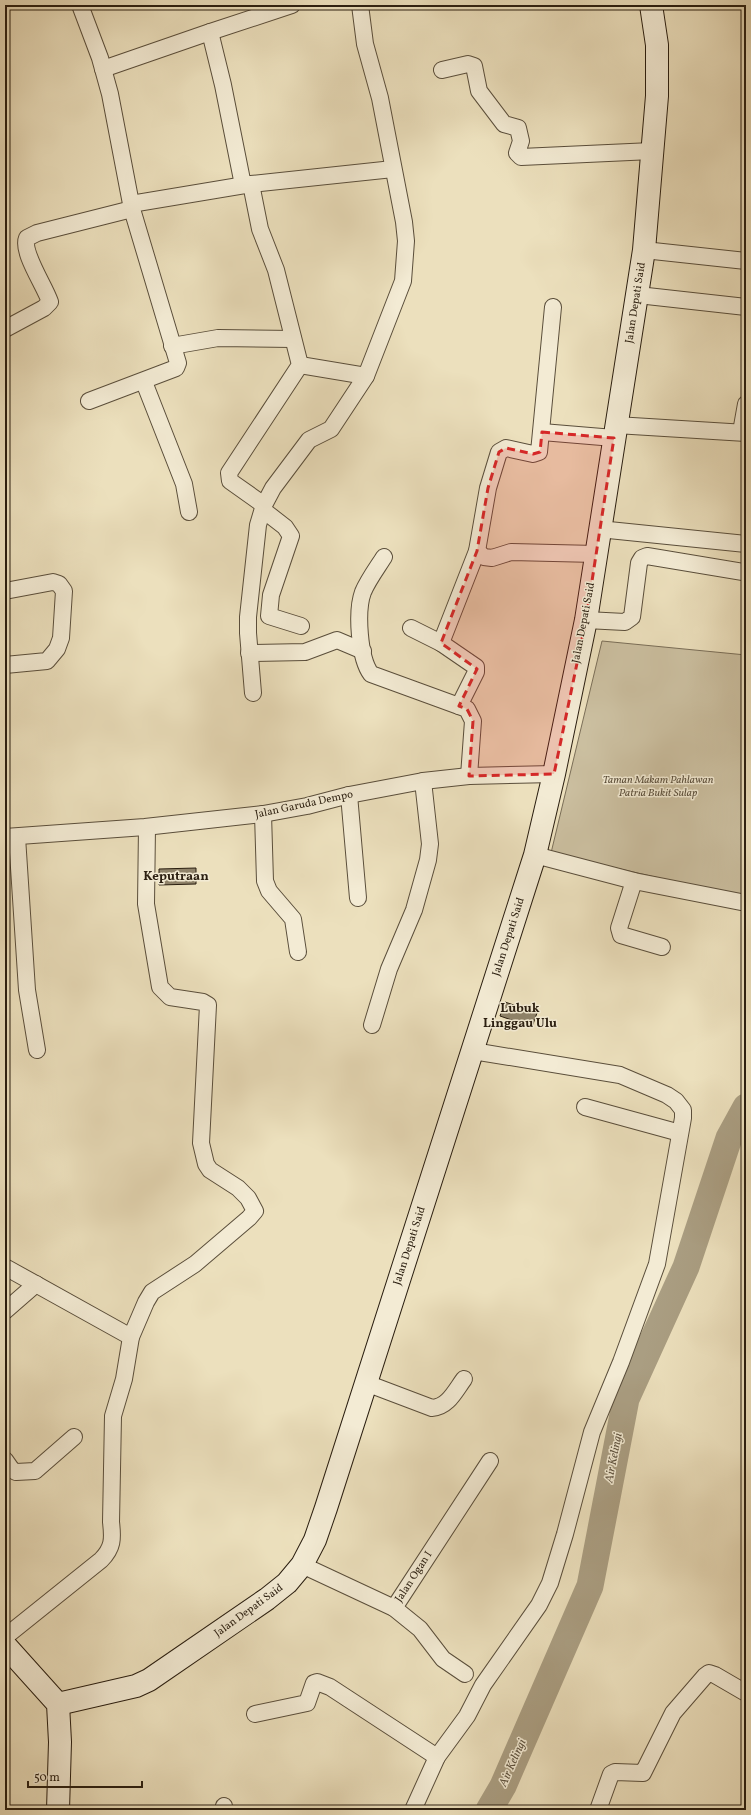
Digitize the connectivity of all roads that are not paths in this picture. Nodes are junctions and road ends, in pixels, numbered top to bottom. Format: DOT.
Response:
graph roads {
  1 [pos="80,5"];
  2 [pos="292,5"];
  3 [pos="360,5"];
  4 [pos="651,5"];
  5 [pos="210,32"];
  6 [pos="103,68"];
  7 [pos="442,70"];
  8 [pos="652,152"];
  9 [pos="393,169"];
  10 [pos="247,184"];
  11 [pos="131,207"];
  12 [pos="644,250"];
  13 [pos="746,261"];
  14 [pos="638,295"];
  15 [pos="553,307"];
  16 [pos="746,307"];
  17 [pos="5,329"];
  18 [pos="293,339"];
  19 [pos="172,346"];
  20 [pos="300,365"];
  21 [pos="366,376"];
  22 [pos="144,382"];
  23 [pos="89,401"];
  24 [pos="746,404"];
  25 [pos="542,432"];
  26 [pos="615,432"];
  27 [pos="743,432"];
  28 [pos="263,508"];
  29 [pos="189,512"];
  30 [pos="599,529"];
  31 [pos="746,544"];
  32 [pos="477,551"];
  33 [pos="596,554"];
  34 [pos="384,557"];
  35 [pos="743,572"];
  36 [pos="5,591"];
  37 [pos="269,616"];
  38 [pos="248,617"];
  39 [pos="586,620"];
  40 [pos="302,626"];
  41 [pos="412,628"];
  42 [pos="441,642"];
  43 [pos="363,651"];
  44 [pos="249,653"];
  45 [pos="5,665"];
  46 [pos="253,693"];
  47 [pos="459,706"];
  48 [pos="554,774"];
  49 [pos="469,776"];
  50 [pos="423,782"];
  51 [pos="350,795"];
  52 [pos="263,814"];
  53 [pos="147,827"];
  54 [pos="11,837"];
  55 [pos="535,854"];
  56 [pos="634,881"];
  57 [pos="358,898"];
  58 [pos="746,903"];
  59 [pos="662,947"];
  60 [pos="298,952"];
  61 [pos="372,1025"];
  62 [pos="37,1050"];
  63 [pos="473,1051"];
  64 [pos="585,1106"];
  65 [pos="680,1133"];
  66 [pos="5,1267"];
  67 [pos="36,1284"];
  68 [pos="5,1311"];
  69 [pos="131,1336"];
  70 [pos="464,1379"];
  71 [pos="366,1383"];
  72 [pos="74,1437"];
  73 [pos="490,1461"];
  74 [pos="7,1470"];
  75 [pos="302,1565"];
  76 [pos="394,1608"];
  77 [pos="5,1637"];
  78 [pos="5,1645"];
  79 [pos="465,1674"];
  80 [pos="746,1693"];
  81 [pos="58,1704"];
  82 [pos="255,1714"];
  83 [pos="442,1750"];
  84 [pos="58,1810"];
  85 [pos="413,1810"];
  86 [pos="598,1810"];
  1 -- 6 [label="street"];
  2 -- 5 [label="street"];
  3 -- 9 [label="street"];
  4 -- 8 [label="main road, Jalan Depati Said"];
  5 -- 6 [label="street"];
  5 -- 10 [label="street"];
  6 -- 11 [label="street"];
  7 -- 8 [label="street"];
  8 -- 12 [label="main road, Jalan Depati Said"];
  9 -- 10 [label="street"];
  9 -- 21 [label="street"];
  10 -- 11 [label="street"];
  10 -- 18 [label="street"];
  11 -- 17 [label="street"];
  11 -- 19 [label="street"];
  12 -- 13 [label="street"];
  12 -- 14 [label="main road, Jalan Depati Said"];
  14 -- 16 [label="street"];
  14 -- 26 [label="main road, Jalan Depati Said"];
  15 -- 25 [label="street"];
  18 -- 19 [label="street"];
  18 -- 20 [label="street"];
  19 -- 22 [label="street"];
  20 -- 21 [label="street"];
  20 -- 28 [label="street"];
  21 -- 28 [label="street"];
  22 -- 23 [label="street"];
  22 -- 29 [label="street"];
  24 -- 27 [label="street"];
  25 -- 26 [label="street"];
  25 -- 32 [label="street"];
  26 -- 27 [label="street"];
  26 -- 30 [label="main road, Jalan Depati Said"];
  28 -- 37 [label="street"];
  28 -- 38 [label="street"];
  30 -- 31 [label="street"];
  30 -- 33 [label="main road, Jalan Depati Said"];
  32 -- 33 [label="street"];
  32 -- 42 [label="street"];
  33 -- 39 [label="main road, Jalan Depati Said"];
  34 -- 43 [label="street"];
  35 -- 39 [label="street"];
  36 -- 45 [label="street"];
  37 -- 38 [label="street"];
  37 -- 40 [label="street"];
  38 -- 44 [label="street"];
  39 -- 48 [label="main road, Jalan Depati Said"];
  41 -- 42 [label="street"];
  42 -- 47 [label="street"];
  43 -- 44 [label="street"];
  43 -- 47 [label="street"];
  44 -- 46 [label="street"];
  47 -- 49 [label="street"];
  48 -- 49 [label="street, Jalan Garuda Dempo"];
  48 -- 55 [label="main road, Jalan Depati Said"];
  49 -- 50 [label="street, Jalan Garuda Dempo"];
  50 -- 51 [label="street, Jalan Garuda Dempo"];
  50 -- 61 [label="street"];
  51 -- 52 [label="street, Jalan Garuda Dempo"];
  51 -- 57 [label="street"];
  52 -- 53 [label="street, Jalan Garuda Dempo"];
  52 -- 60 [label="street"];
  53 -- 54 [label="street, Jalan Garuda Dempo"];
  53 -- 69 [label="street"];
  54 -- 62 [label="street"];
  55 -- 56 [label="street"];
  55 -- 63 [label="main road, Jalan Depati Said"];
  56 -- 58 [label="street"];
  56 -- 59 [label="street"];
  63 -- 65 [label="street"];
  63 -- 71 [label="main road, Jalan Depati Said"];
  64 -- 65 [label="street"];
  65 -- 83 [label="street"];
  66 -- 67 [label="street"];
  67 -- 68 [label="street"];
  67 -- 69 [label="street"];
  69 -- 77 [label="street"];
  70 -- 71 [label="street"];
  71 -- 75 [label="main road, Jalan Depati Said"];
  72 -- 74 [label="street"];
  73 -- 76 [label="street, Jalan Ogan I"];
  75 -- 76 [label="street, Jalan Ogan I"];
  75 -- 81 [label="main road, Jalan Depati Said"];
  76 -- 79 [label="street"];
  78 -- 81 [label="main road"];
  80 -- 86 [label="street"];
  81 -- 84 [label="main road"];
  82 -- 83 [label="street"];
  83 -- 85 [label="street"];
}
